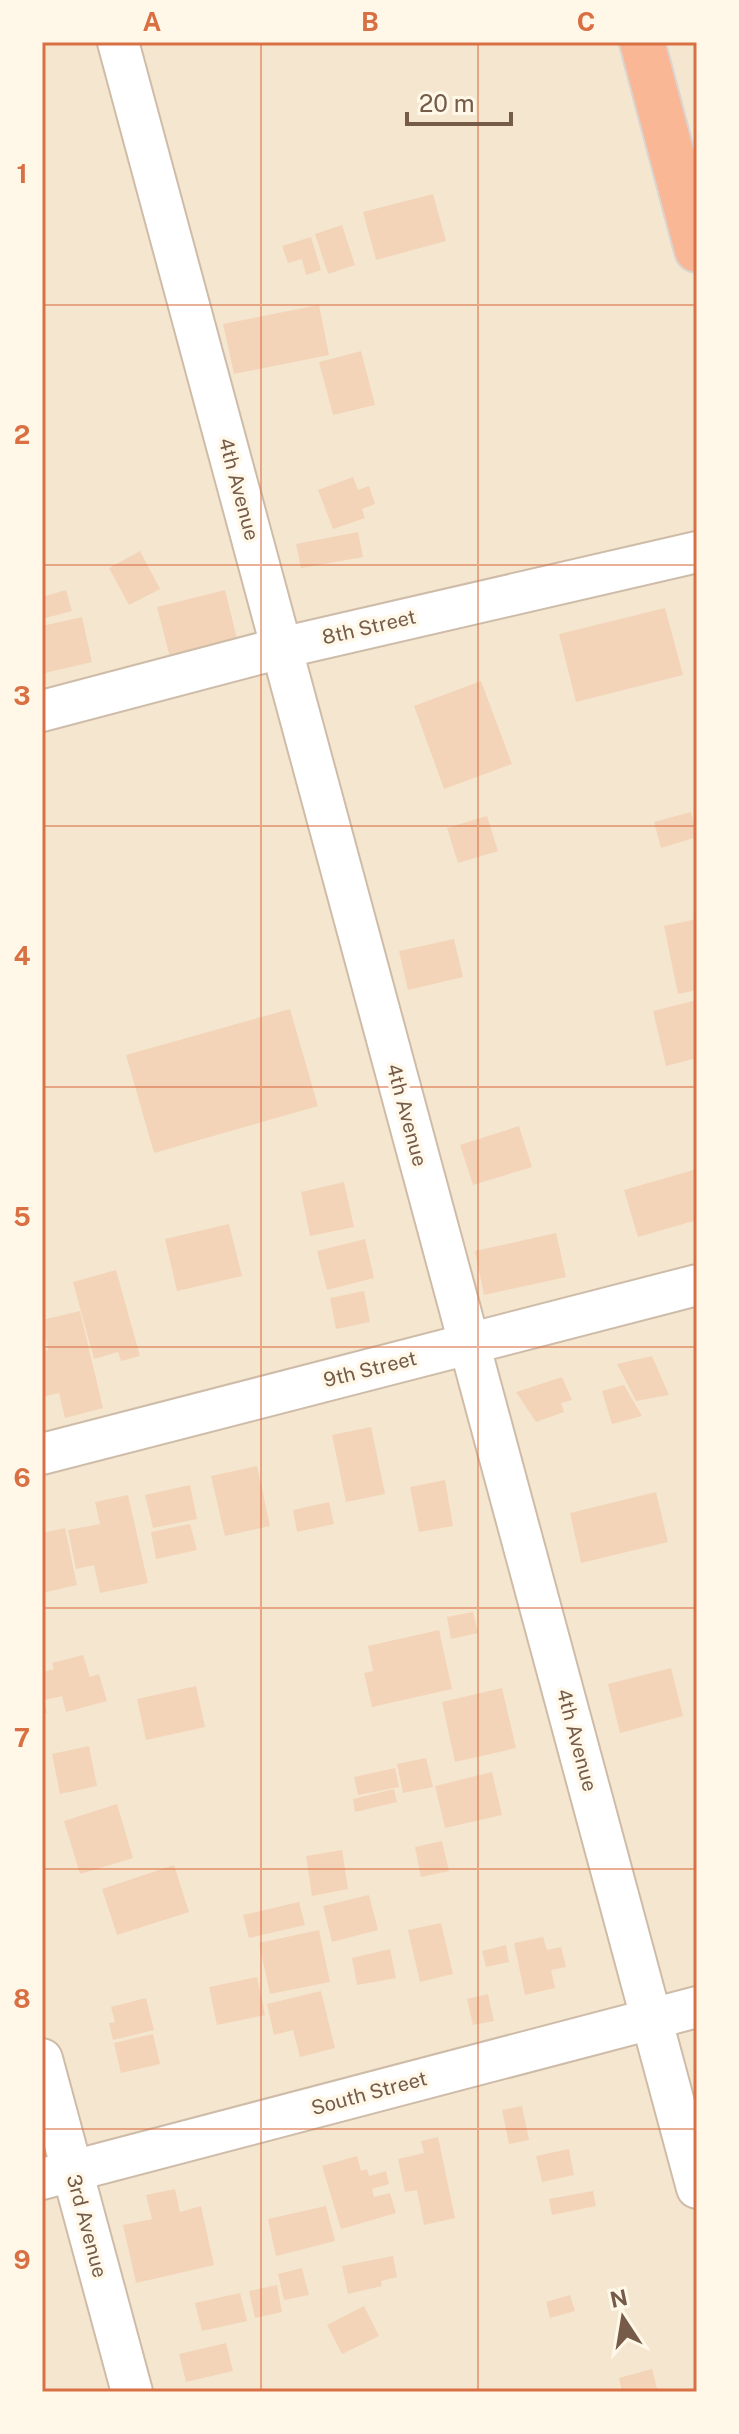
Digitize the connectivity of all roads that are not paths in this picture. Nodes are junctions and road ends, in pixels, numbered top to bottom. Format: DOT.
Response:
graph roads {
  1 [pos="118,42"];
  2 [pos="642,42"];
  3 [pos="697,250"];
  4 [pos="697,552"];
  5 [pos="281,648"];
  6 [pos="42,711"];
  7 [pos="697,1285"];
  8 [pos="469,1344"];
  9 [pos="42,1454"];
  10 [pos="697,2007"];
  11 [pos="652,2018"];
  12 [pos="42,2059"];
  13 [pos="57,2175"];
  14 [pos="697,2188"];
  15 [pos="132,2392"];
  1 -- 5 [label="street, 4th Avenue"];
  2 -- 3 [label="highway"];
  4 -- 5 [label="street, 8th Street"];
  5 -- 6 [label="street, 8th Street"];
  5 -- 8 [label="street, 4th Avenue"];
  7 -- 8 [label="street, 9th Street"];
  8 -- 9 [label="street, 9th Street"];
  8 -- 11 [label="street, 4th Avenue"];
  10 -- 11 [label="street, South Street"];
  11 -- 13 [label="street, South Street"];
  11 -- 14 [label="street, 4th Avenue"];
  12 -- 13 [label="street, 3rd Avenue"];
  13 -- 15 [label="street, 3rd Avenue"];
}
